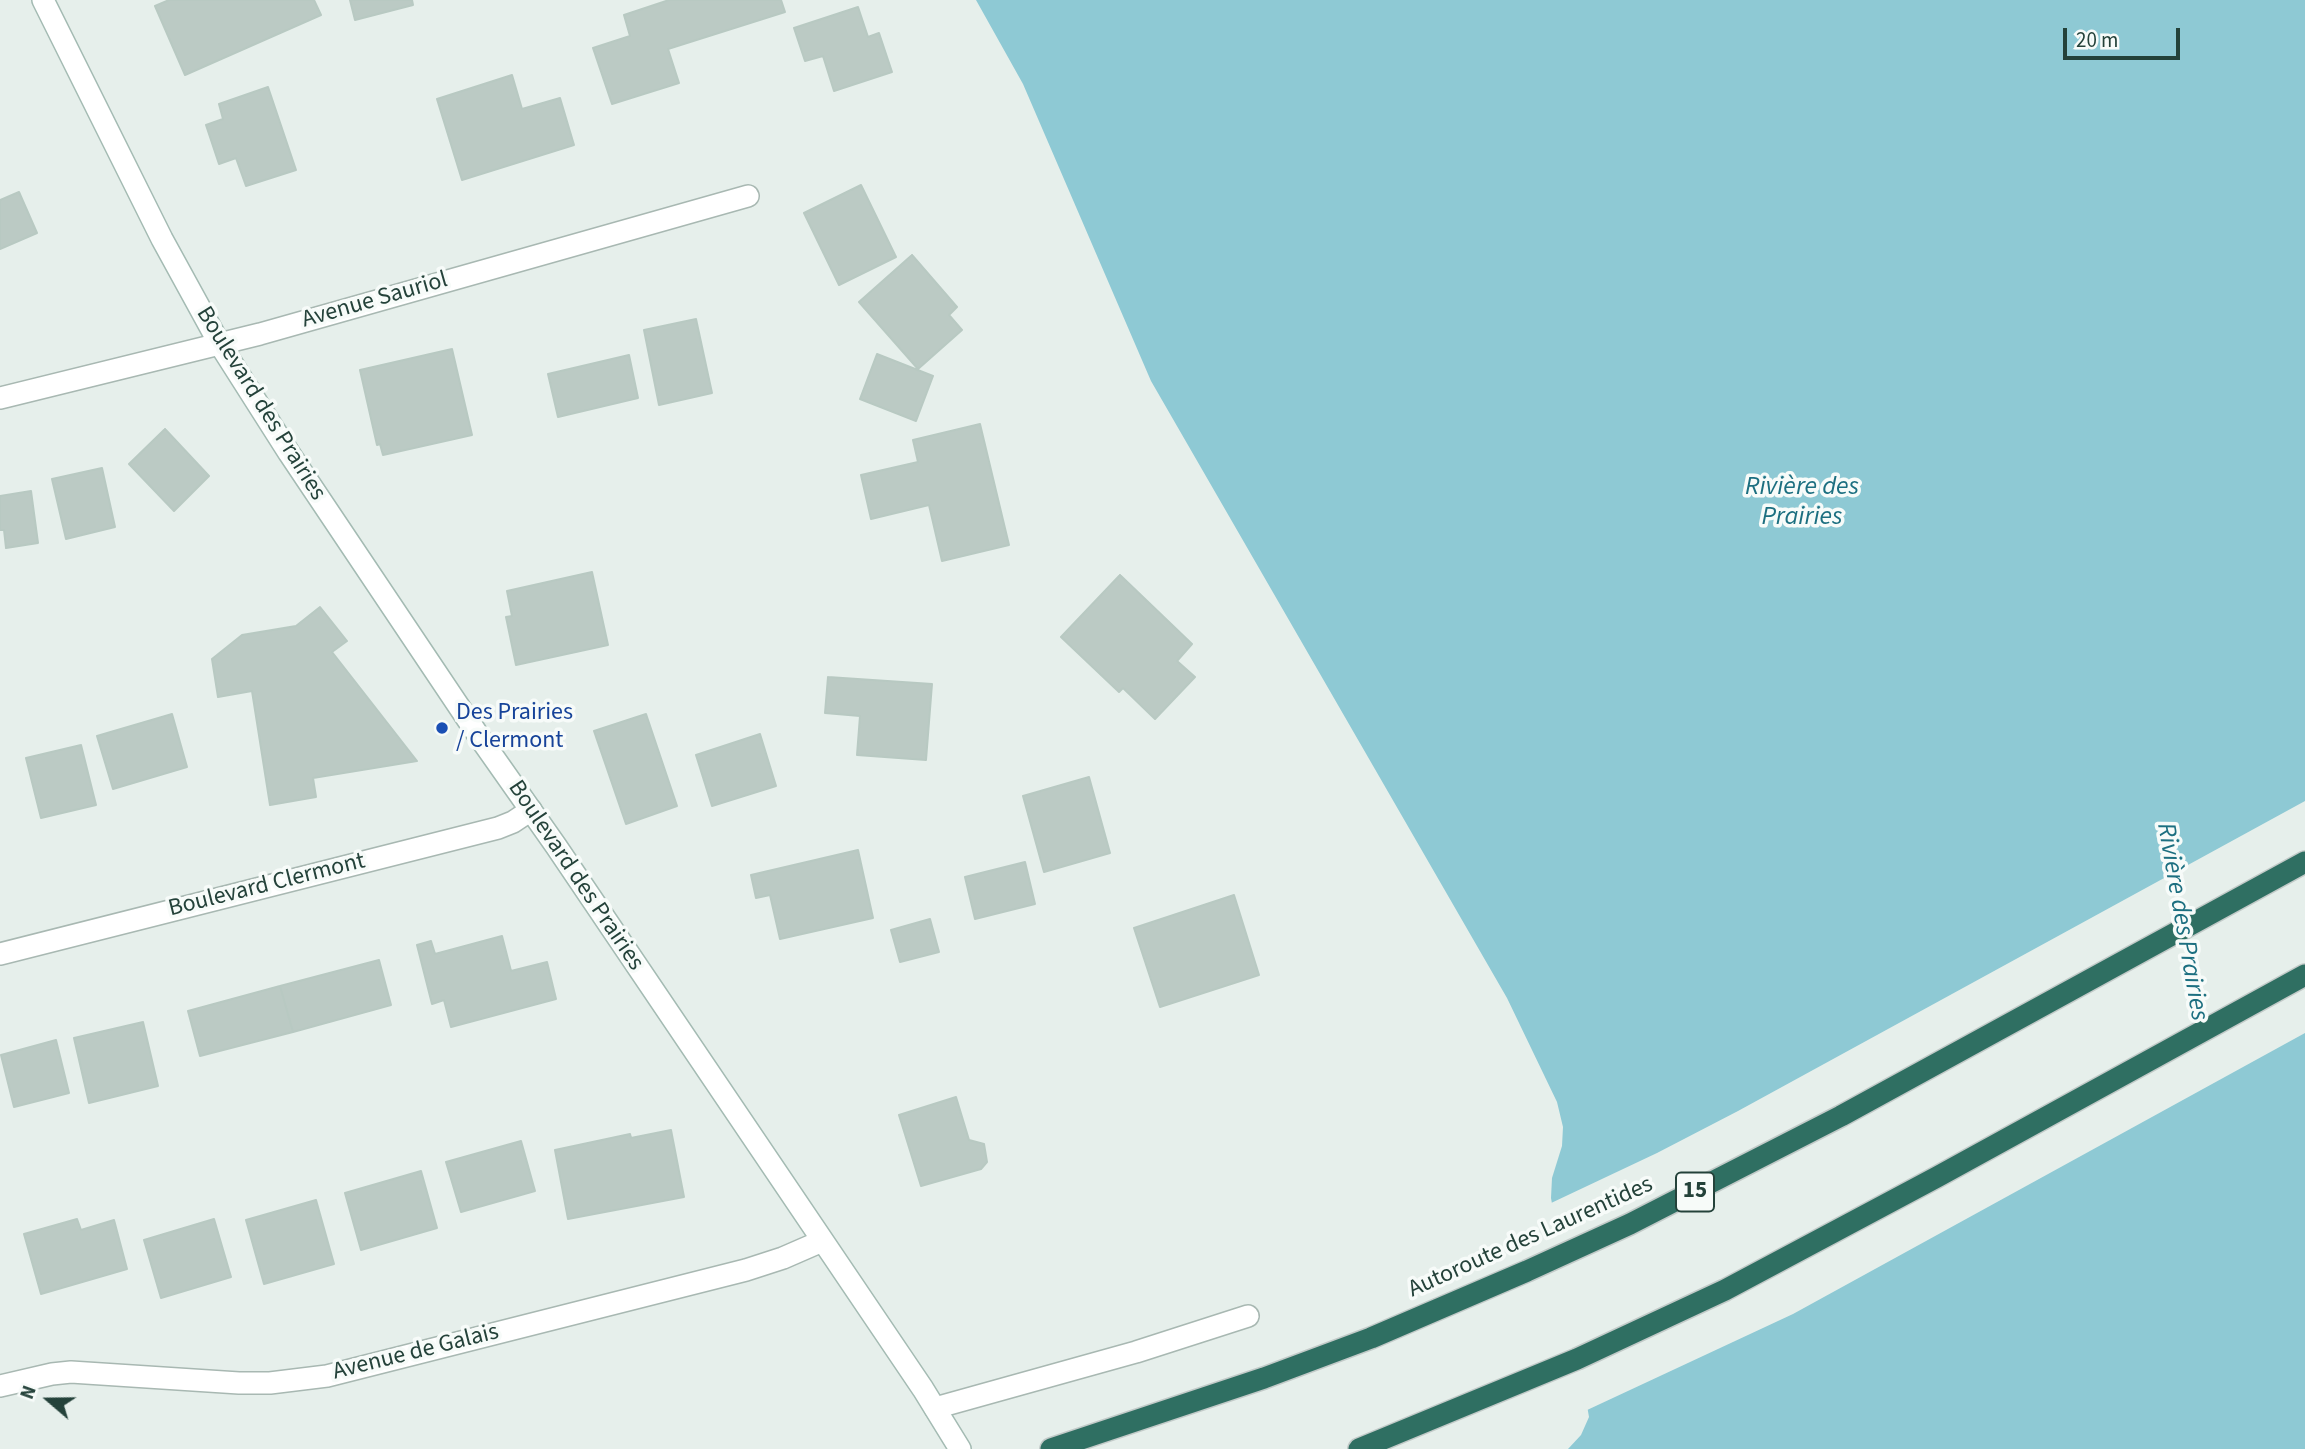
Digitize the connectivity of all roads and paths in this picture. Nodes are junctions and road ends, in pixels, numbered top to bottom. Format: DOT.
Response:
graph roads {
  1 [pos="43,0"];
  2 [pos="748,196"];
  3 [pos="219,344"];
  4 [pos="0,398"];
  5 [pos="531,810"];
  6 [pos="2305,862"];
  7 [pos="0,954"];
  8 [pos="2305,975"];
  9 [pos="822,1241"];
  10 [pos="1248,1316"];
  11 [pos="0,1386"];
  12 [pos="935,1408"];
  13 [pos="960,1449"];
  14 [pos="1051,1449"];
  15 [pos="1359,1449"];
  1 -- 3 [label="street, Boulevard des Prairies"];
  2 -- 3 [label="street, Avenue Sauriol"];
  3 -- 4 [label="street, Avenue Sauriol"];
  3 -- 5 [label="street, Boulevard des Prairies"];
  5 -- 7 [label="street, Boulevard Clermont"];
  5 -- 9 [label="street, Boulevard des Prairies"];
  6 -- 14 [label="highway, Autoroute des Laurentides / 15"];
  8 -- 15 [label="highway"];
  9 -- 11 [label="street, Avenue de Galais"];
  9 -- 12 [label="street, Boulevard des Prairies"];
  10 -- 12 [label="street"];
  12 -- 13 [label="street, Boulevard des Prairies"];
}
